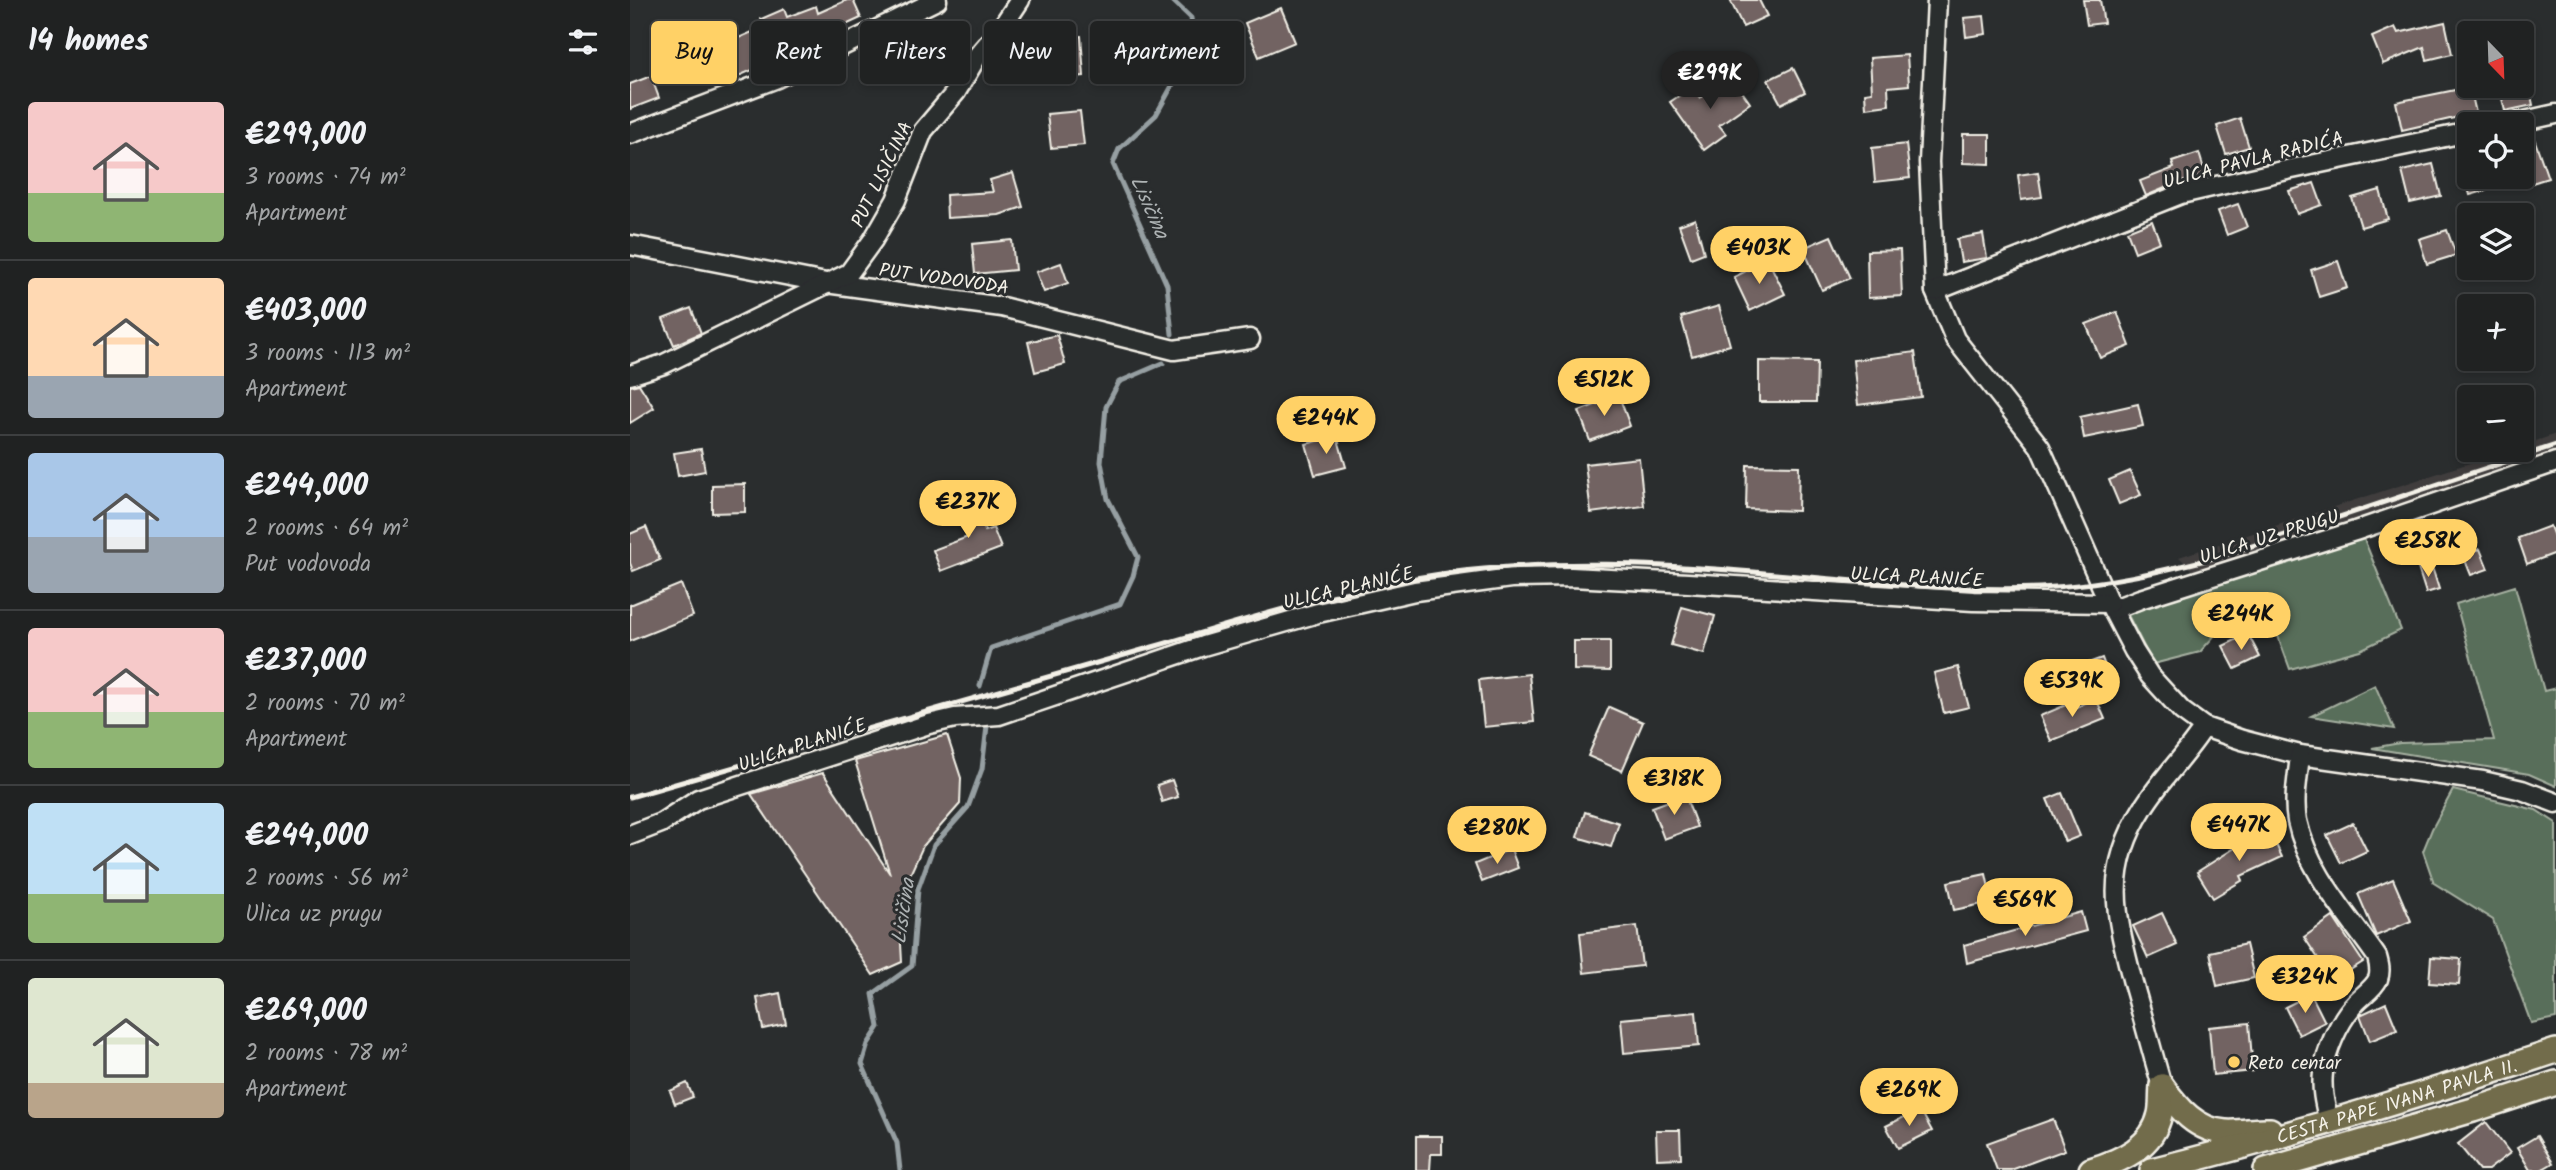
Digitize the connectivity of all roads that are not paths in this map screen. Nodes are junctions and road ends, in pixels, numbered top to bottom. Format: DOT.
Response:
graph roads {
  1 [pos="937,0"];
  2 [pos="1020,0"];
  3 [pos="1937,0"];
  4 [pos="2556,114"];
  5 [pos="2534,119"];
  6 [pos="630,134"];
  7 [pos="2457,135"];
  8 [pos="630,245"];
  9 [pos="826,283"];
  10 [pos="1935,291"];
  11 [pos="1250,339"];
  12 [pos="630,375"];
  13 [pos="2556,462"];
  14 [pos="2111,606"];
  15 [pos="2204,726"];
  16 [pos="2300,755"];
  17 [pos="2556,803"];
  18 [pos="630,835"];
  19 [pos="2556,1051"];
  20 [pos="2556,1083"];
  21 [pos="2162,1086"];
  22 [pos="2329,1122"];
  23 [pos="2287,1135"];
  24 [pos="2308,1163"];
  25 [pos="2091,1170"];
  26 [pos="2152,1170"];
  27 [pos="2266,1170"];
  1 -- 6 [label="street"];
  2 -- 9 [label="street, PUT LISIČINA"];
  3 -- 10 [label="street"];
  4 -- 5 [label="street"];
  7 -- 10 [label="street, ULICA PAVLA RADIĆA"];
  8 -- 9 [label="street, PUT VODOVODA"];
  9 -- 11 [label="street, PUT VODOVODA"];
  9 -- 12 [label="street, PUT LISIČINA"];
  10 -- 14 [label="street"];
  13 -- 14 [label="street, ULICA UZ PRUGU"];
  14 -- 15 [label="street"];
  14 -- 18 [label="street, ULICA PLANIĆE"];
  15 -- 16 [label="street"];
  15 -- 21 [label="street"];
  16 -- 17 [label="street"];
  16 -- 22 [label="street"];
  19 -- 22 [label="main road, CESTA PAPE IVANA PAVLA II."];
  20 -- 24 [label="main road, CESTA PAPE IVANA PAVLA II."];
  21 -- 23 [label="main road"];
  21 -- 25 [label="main road"];
  22 -- 23 [label="main road, CESTA PAPE IVANA PAVLA II."];
  23 -- 26 [label="main road, CESTA PAPE IVANA PAVLA II."];
  24 -- 27 [label="main road, CESTA PAPE IVANA PAVLA II."];
}
